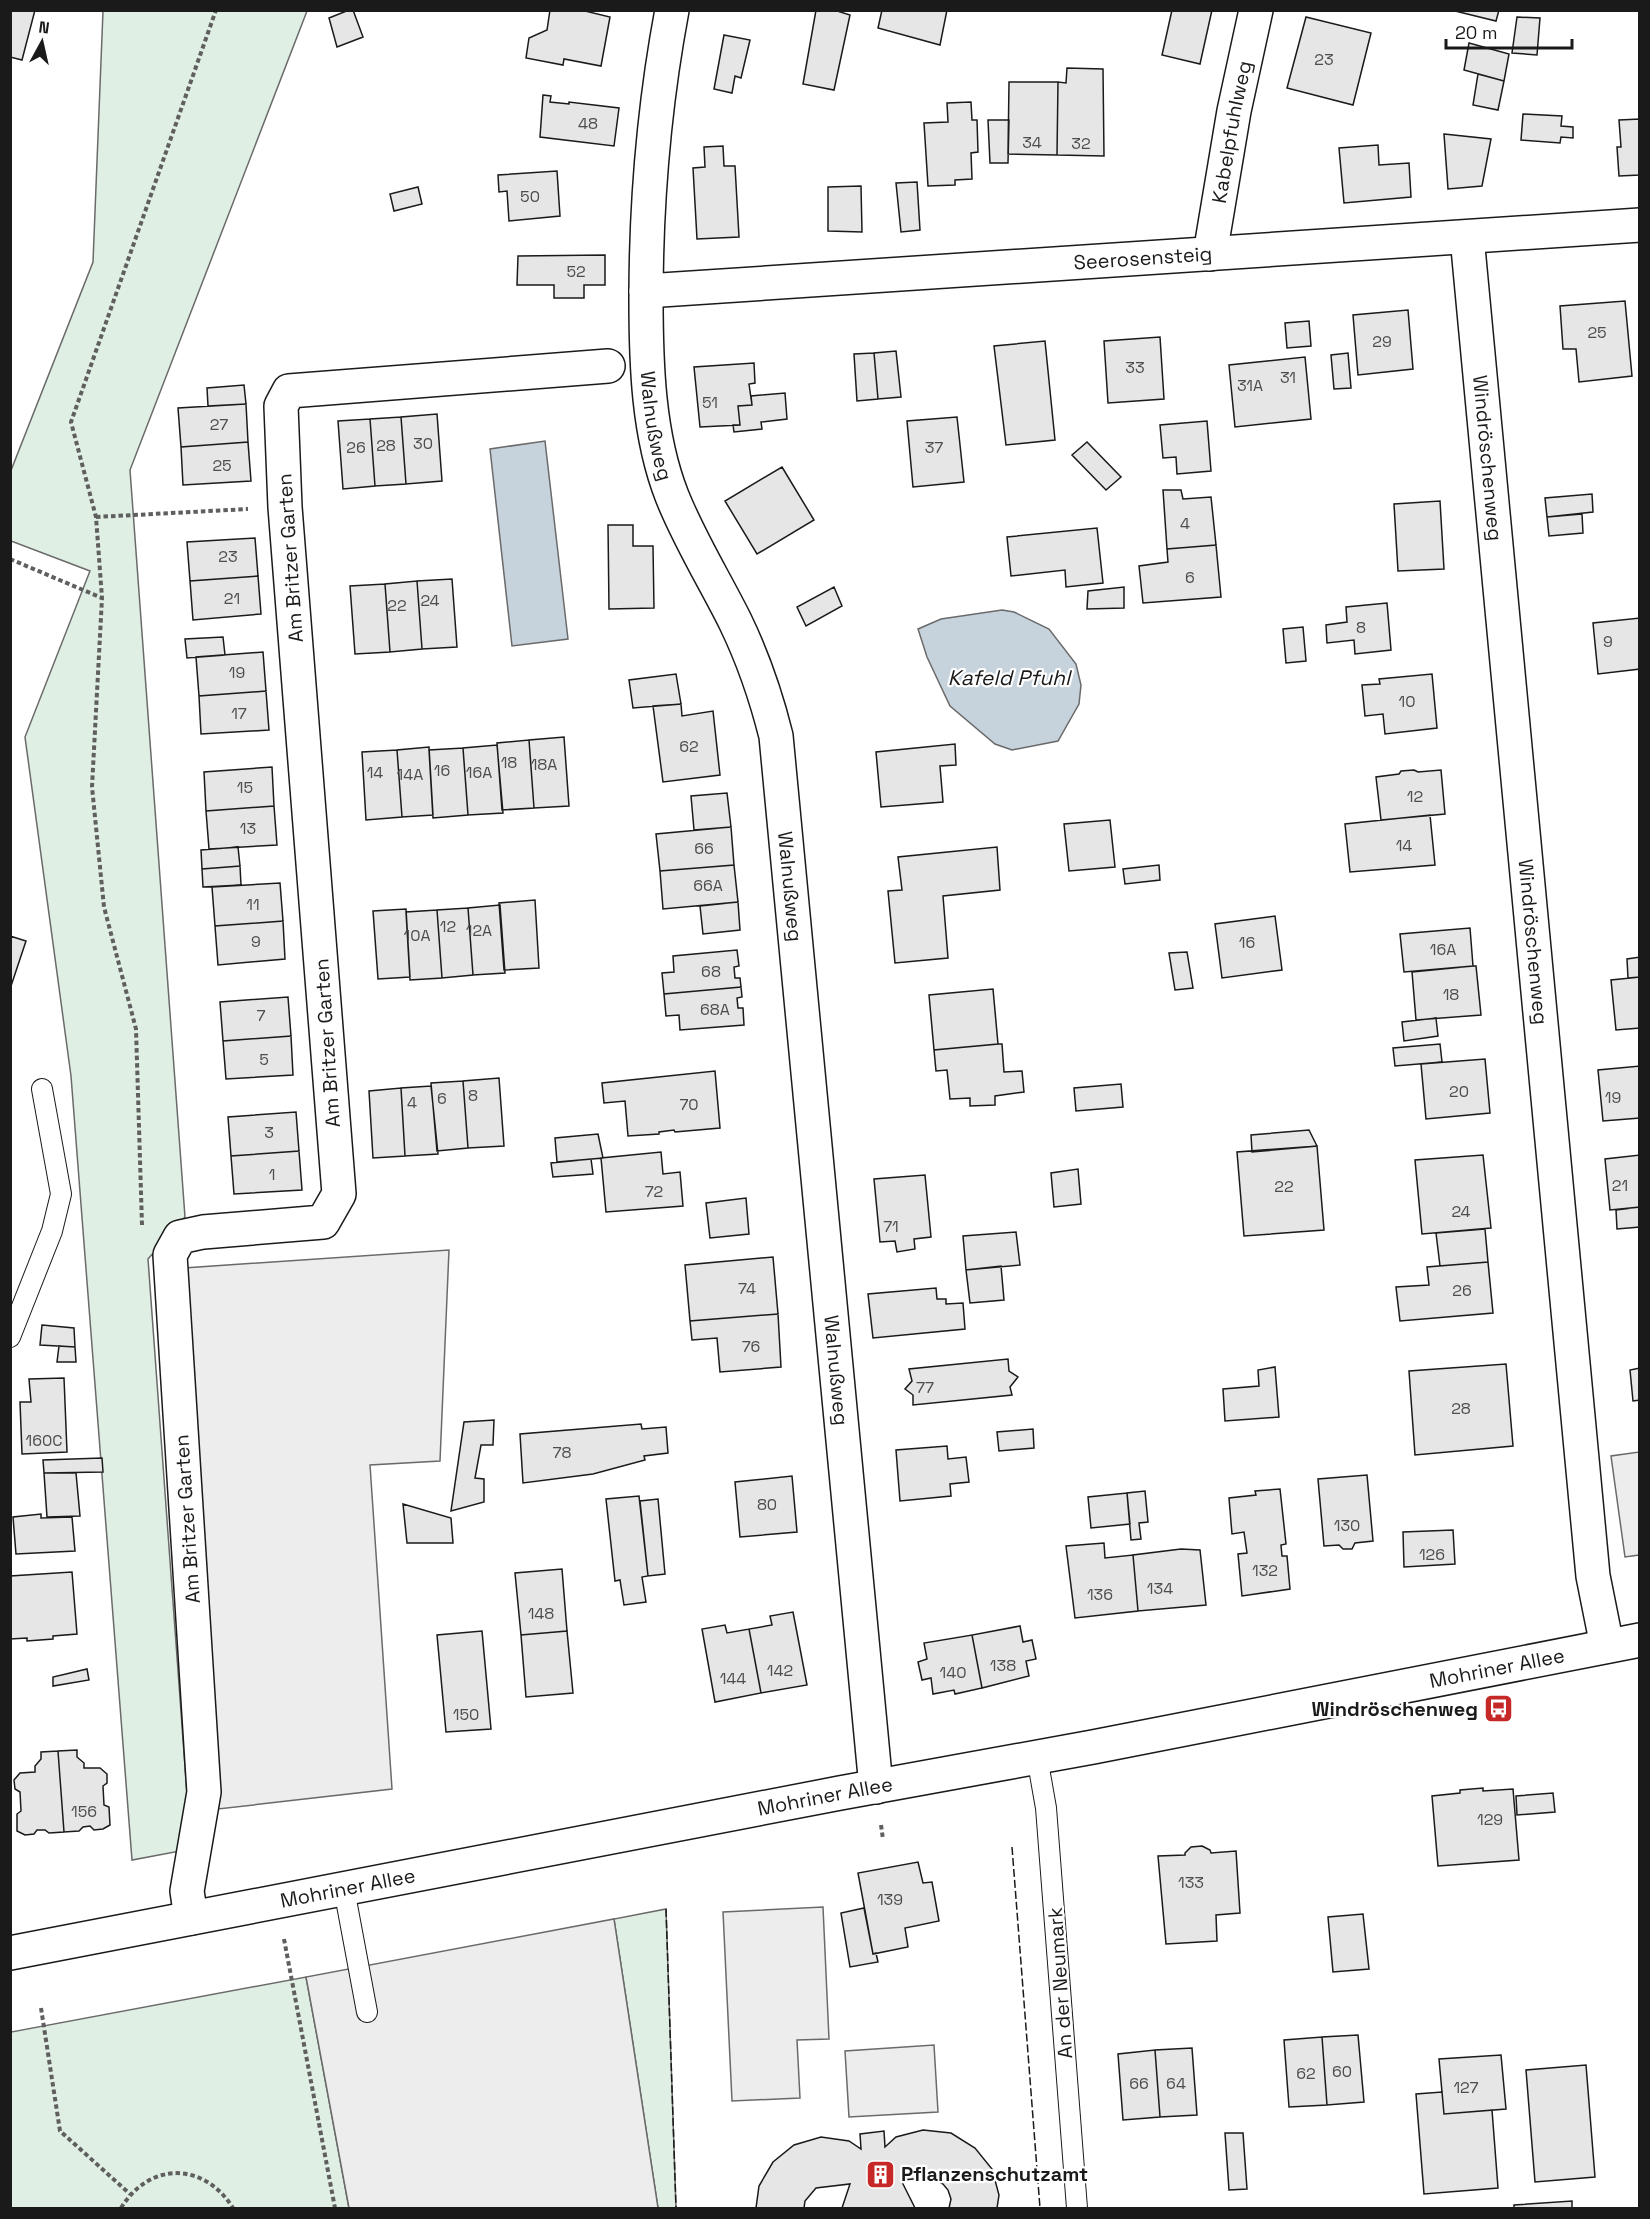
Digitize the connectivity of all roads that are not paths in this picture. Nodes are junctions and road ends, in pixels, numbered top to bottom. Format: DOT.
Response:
graph roads {
  1 [pos="672,10"];
  2 [pos="1256,10"];
  3 [pos="1640,225"];
  4 [pos="1467,237"];
  5 [pos="1210,254"];
  6 [pos="646,291"];
  7 [pos="628,366"];
  8 [pos="42,1089"];
  9 [pos="10,1337"];
  10 [pos="1640,1640"];
  11 [pos="1607,1646"];
  12 [pos="1037,1757"];
  13 [pos="876,1787"];
  14 [pos="344,1889"];
  15 [pos="191,1918"];
  16 [pos="10,1953"];
  17 [pos="367,2012"];
  18 [pos="1077,2208"];
  1 -- 6 [label="street, Walnußweg"];
  2 -- 5 [label="street, Kabelpfuhlweg"];
  3 -- 4 [label="street, Seerosensteig"];
  4 -- 5 [label="street, Seerosensteig"];
  4 -- 11 [label="street, Windröschenweg"];
  5 -- 6 [label="street, Seerosensteig"];
  6 -- 7 [label="street, Walnußweg"];
  7 -- 13 [label="street, Walnußweg"];
  7 -- 15 [label="street, Am Britzer Garten"];
  8 -- 9 [label="lane"];
  10 -- 11 [label="street, Mohriner Allee"];
  11 -- 12 [label="street, Mohriner Allee"];
  12 -- 13 [label="street, Mohriner Allee"];
  12 -- 18 [label="lane, An der Neumark"];
  13 -- 14 [label="street, Mohriner Allee"];
  14 -- 15 [label="street, Mohriner Allee"];
  14 -- 17 [label="lane"];
  15 -- 16 [label="street, Mohriner Allee"];
}
